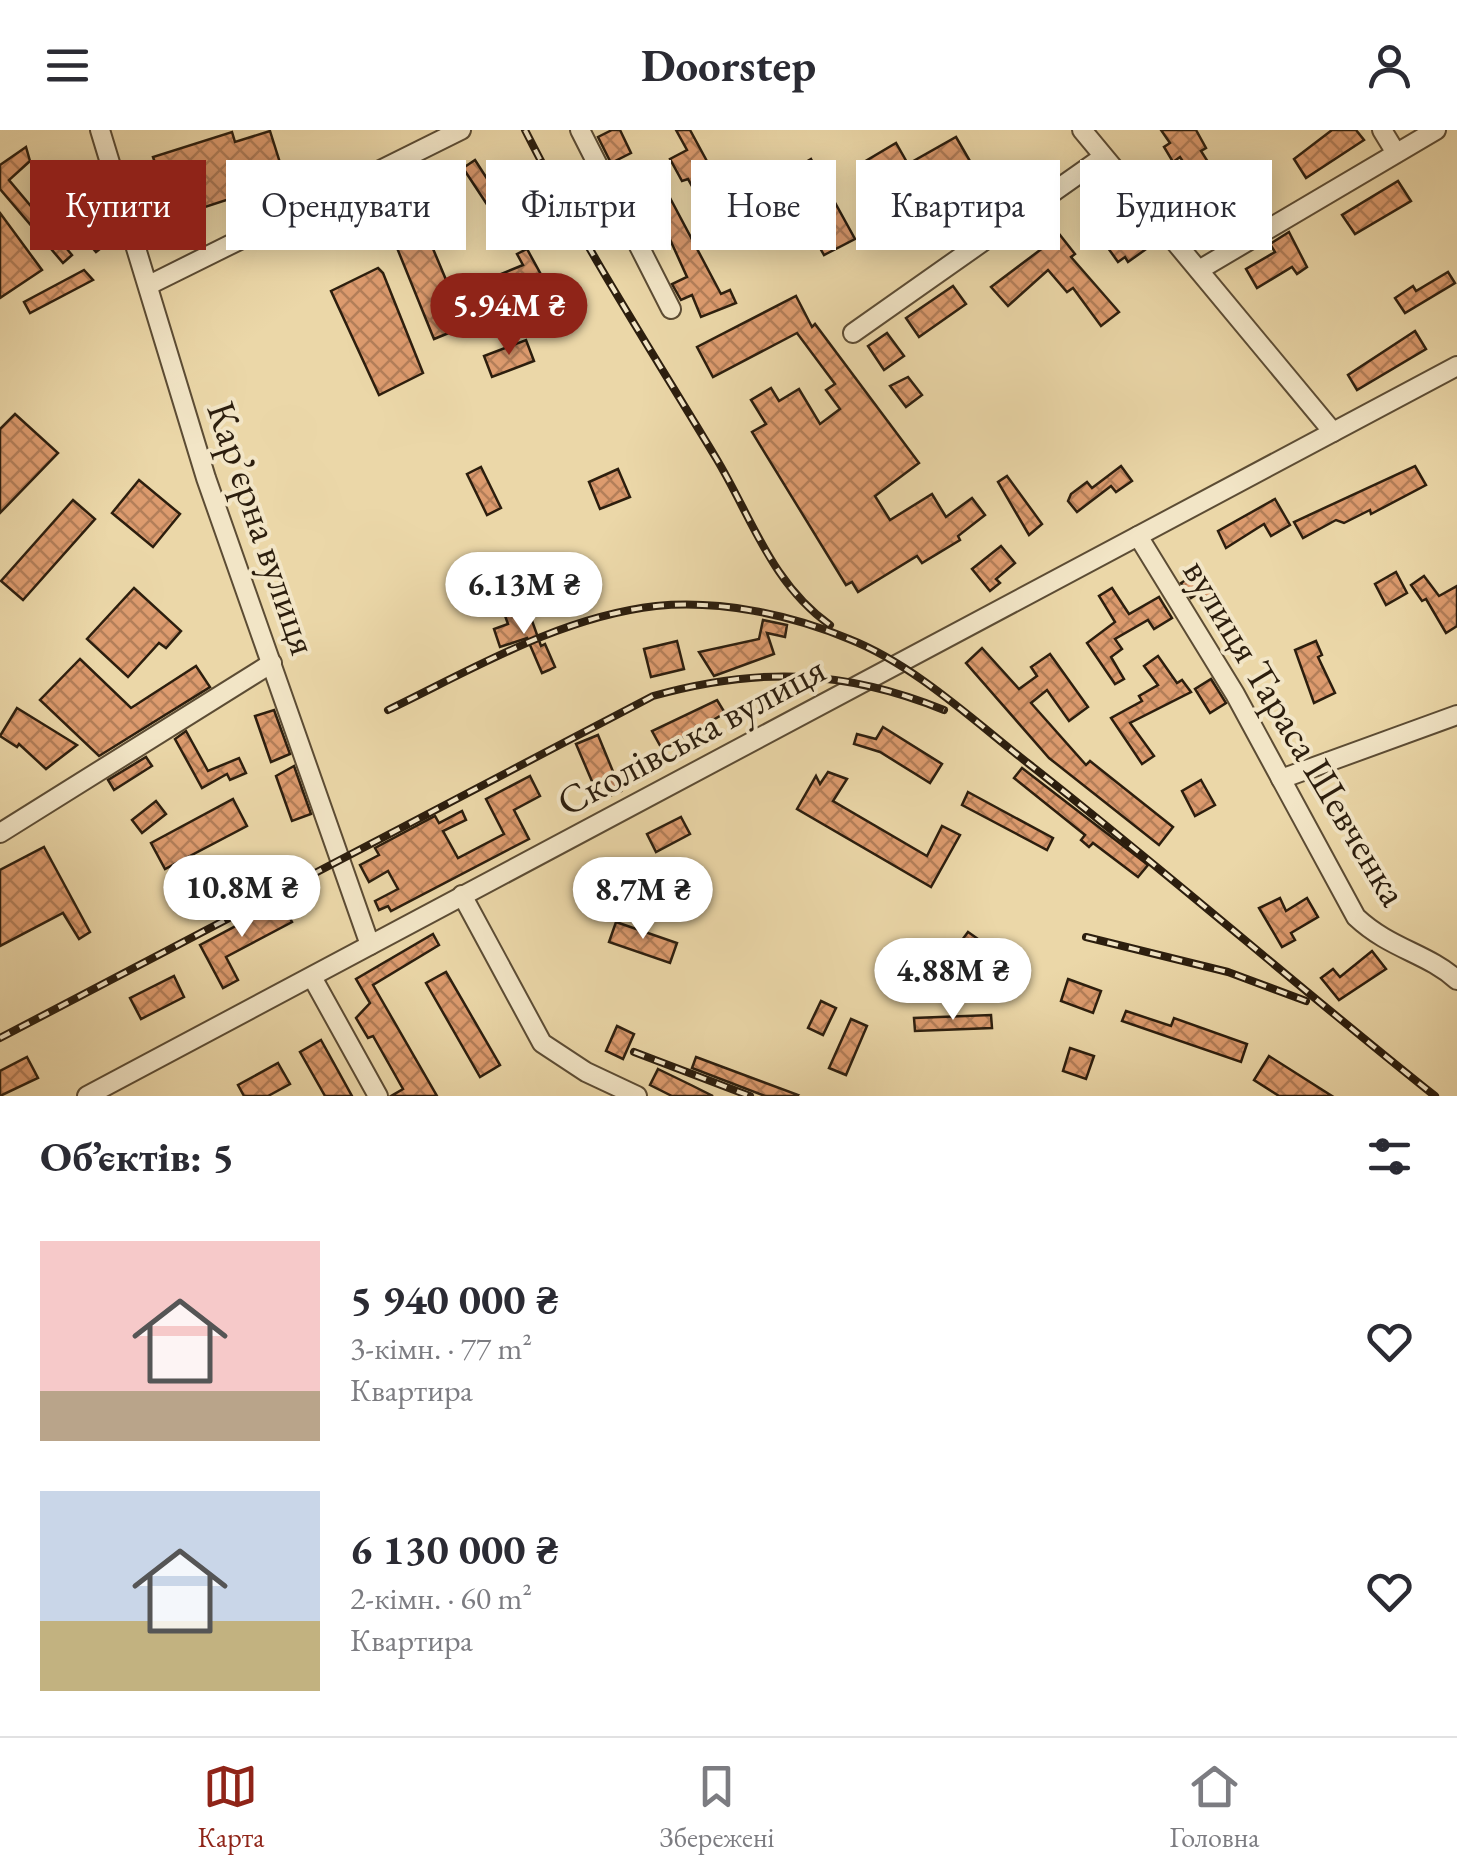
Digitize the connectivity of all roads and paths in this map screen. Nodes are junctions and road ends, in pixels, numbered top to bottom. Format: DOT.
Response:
graph roads {
  1 [pos="100,130"];
  2 [pos="461,130"];
  3 [pos="580,130"];
  4 [pos="1082,130"];
  5 [pos="1382,130"];
  6 [pos="1436,130"];
  7 [pos="1396,153"];
  8 [pos="1103,156"];
  9 [pos="1199,270"];
  10 [pos="149,285"];
  11 [pos="671,309"];
  12 [pos="853,333"];
  13 [pos="1457,366"];
  14 [pos="1332,432"];
  15 [pos="1138,536"];
  16 [pos="904,662"];
  17 [pos="272,664"];
  18 [pos="1457,716"];
  19 [pos="1281,780"];
  20 [pos="0,833"];
  21 [pos="462,895"];
  22 [pos="370,945"];
  23 [pos="312,977"];
  24 [pos="1457,980"];
  25 [pos="87,1096"];
  26 [pos="378,1096"];
  27 [pos="637,1096"];
  1 -- 10 [label="street, Карʼєрна вулиця"];
  2 -- 10 [label="street"];
  3 -- 11 [label="street"];
  4 -- 8 [label="street"];
  5 -- 7 [label="street"];
  6 -- 7 [label="street"];
  7 -- 9 [label="street"];
  8 -- 9 [label="street"];
  8 -- 12 [label="street"];
  9 -- 14 [label="street"];
  10 -- 17 [label="street, Карʼєрна вулиця"];
  13 -- 14 [label="street, вулиця Тараса Шевченка"];
  14 -- 15 [label="street, вулиця Тараса Шевченка"];
  15 -- 16 [label="street, вулиця Тараса Шевченка"];
  15 -- 19 [label="street, вулиця Тараса Шевченка"];
  16 -- 21 [label="street, Сколівська вулиця"];
  17 -- 20 [label="street"];
  17 -- 22 [label="street, Карʼєрна вулиця"];
  18 -- 19 [label="street"];
  19 -- 24 [label="street, вулиця Тараса Шевченка"];
  21 -- 22 [label="street, Сколівська вулиця"];
  21 -- 27 [label="street"];
  22 -- 23 [label="street, Сколівська вулиця"];
  23 -- 25 [label="street, Сколівська вулиця"];
  23 -- 26 [label="street"];
}
